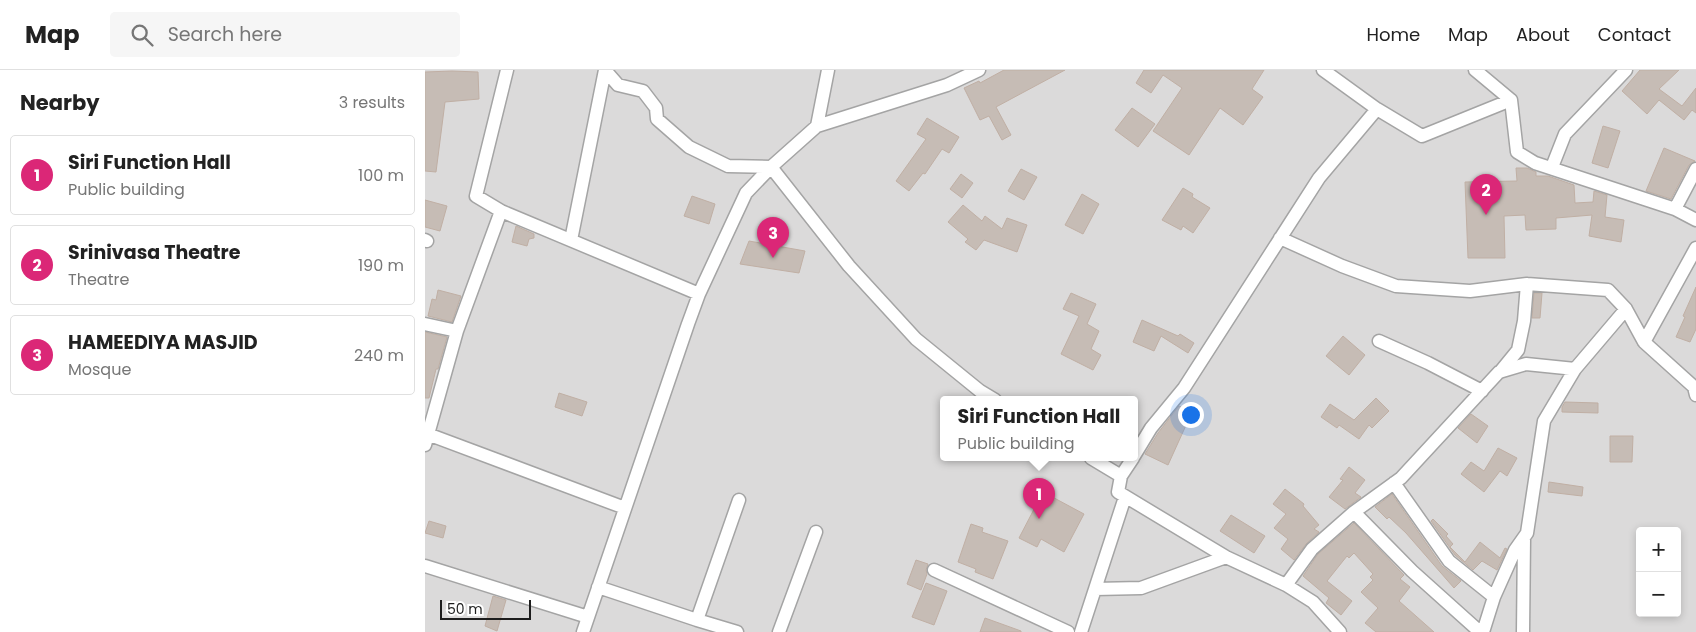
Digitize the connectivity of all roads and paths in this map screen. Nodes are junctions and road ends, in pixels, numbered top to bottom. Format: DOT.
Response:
graph roads {
  1 [pos="507,70"];
  2 [pos="827,70"];
  3 [pos="979,70"];
  4 [pos="1323,70"];
  5 [pos="1475,70"];
  6 [pos="1626,70"];
  7 [pos="966,73"];
  8 [pos="1511,100"];
  9 [pos="1377,109"];
  10 [pos="817,126"];
  11 [pos="771,166"];
  12 [pos="1552,167"];
  13 [pos="1696,169"];
  14 [pos="1675,209"];
  15 [pos="501,211"];
  16 [pos="1696,220"];
  17 [pos="1280,238"];
  18 [pos="571,240"];
  19 [pos="1696,248"];
  20 [pos="1527,284"];
  21 [pos="699,294"];
  22 [pos="1627,309"];
  23 [pos="425,324"];
  24 [pos="457,331"];
  25 [pos="1379,341"];
  26 [pos="1645,342"];
  27 [pos="1575,368"];
  28 [pos="1499,372"];
  29 [pos="1696,389"];
  30 [pos="1482,391"];
  31 [pos="988,396"];
  32 [pos="426,437"];
  33 [pos="1138,449"];
  34 [pos="1096,461"];
  35 [pos="1130,461"];
  36 [pos="1121,476"];
  37 [pos="1395,483"];
  38 [pos="1125,497"];
  39 [pos="739,500"];
  40 [pos="625,508"];
  41 [pos="1353,512"];
  42 [pos="816,532"];
  43 [pos="1524,538"];
  44 [pos="1225,557"];
  45 [pos="425,566"];
  46 [pos="934,570"];
  47 [pos="1286,585"];
  48 [pos="598,587"];
  49 [pos="1095,589"];
  50 [pos="1495,597"];
  51 [pos="588,617"];
  52 [pos="697,620"];
  53 [pos="583,632"];
  54 [pos="737,632"];
  55 [pos="779,632"];
  56 [pos="1068,632"];
  57 [pos="1081,632"];
  58 [pos="1340,632"];
  59 [pos="1481,632"];
  60 [pos="1523,632"];
  1 -- 15 [label="street"];
  2 -- 10 [label="street"];
  3 -- 7 [label="street"];
  4 -- 9 [label="street"];
  5 -- 8 [label="street"];
  6 -- 12 [label="street"];
  7 -- 10 [label="street"];
  8 -- 9 [label="street"];
  8 -- 12 [label="street"];
  9 -- 17 [label="street"];
  10 -- 11 [label="street"];
  11 -- 18 [label="street"];
  11 -- 21 [label="street"];
  11 -- 31 [label="street"];
  12 -- 14 [label="street"];
  13 -- 14 [label="street"];
  14 -- 16 [label="street"];
  15 -- 18 [label="street"];
  15 -- 24 [label="street"];
  17 -- 20 [label="street"];
  17 -- 33 [label="street"];
  18 -- 21 [label="street"];
  19 -- 26 [label="street"];
  20 -- 22 [label="street"];
  20 -- 28 [label="street"];
  21 -- 40 [label="street"];
  22 -- 26 [label="street"];
  22 -- 27 [label="street"];
  23 -- 24 [label="street"];
  24 -- 32 [label="street"];
  25 -- 30 [label="street"];
  26 -- 29 [label="street"];
  27 -- 28 [label="street"];
  27 -- 43 [label="street"];
  28 -- 30 [label="street"];
  30 -- 37 [label="street"];
  32 -- 40 [label="street"];
  34 -- 36 [label="street"];
  35 -- 36 [label="street"];
  36 -- 38 [label="street"];
  37 -- 41 [label="street"];
  37 -- 50 [label="street"];
  38 -- 44 [label="street"];
  38 -- 49 [label="street"];
  39 -- 52 [label="street"];
  40 -- 48 [label="street"];
  41 -- 47 [label="street"];
  41 -- 59 [label="street"];
  42 -- 55 [label="street"];
  43 -- 50 [label="street"];
  43 -- 60 [label="street"];
  44 -- 47 [label="street"];
  44 -- 49 [label="street"];
  45 -- 51 [label="street"];
  46 -- 56 [label="street"];
  47 -- 58 [label="street"];
  48 -- 51 [label="street"];
  48 -- 52 [label="street"];
  49 -- 57 [label="street"];
  50 -- 59 [label="street"];
  51 -- 53 [label="street"];
  52 -- 54 [label="street"];
}
